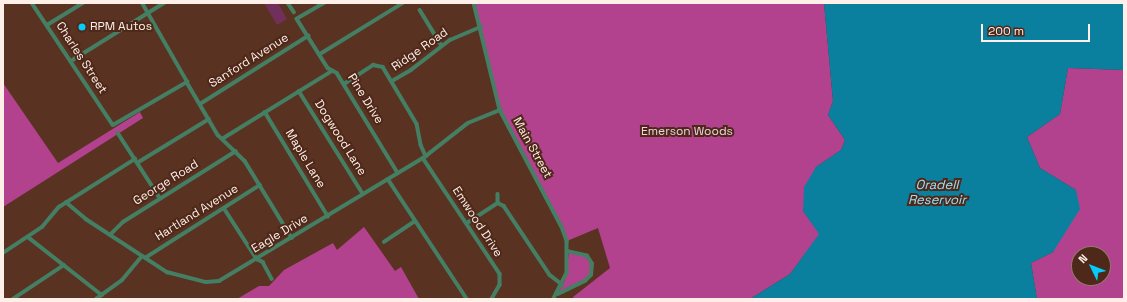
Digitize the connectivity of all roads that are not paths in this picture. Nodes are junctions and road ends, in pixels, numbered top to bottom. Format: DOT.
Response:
graph roads {
  1 [pos="32,3"];
  2 [pos="83,3"];
  3 [pos="142,3"];
  4 [pos="164,3"];
  5 [pos="288,3"];
  6 [pos="325,3"];
  7 [pos="403,3"];
  8 [pos="474,3"];
  9 [pos="420,10"];
  10 [pos="294,12"];
  11 [pos="148,13"];
  12 [pos="47,25"];
  13 [pos="481,27"];
  14 [pos="308,36"];
  15 [pos="442,46"];
  16 [pos="320,54"];
  17 [pos="71,61"];
  18 [pos="332,70"];
  19 [pos="392,81"];
  20 [pos="187,83"];
  21 [pos="344,84"];
  22 [pos="299,91"];
  23 [pos="200,104"];
  24 [pos="500,110"];
  25 [pos="265,112"];
  26 [pos="209,119"];
  27 [pos="118,133"];
  28 [pos="222,139"];
  29 [pos="236,151"];
  30 [pos="424,157"];
  31 [pos="136,161"];
  32 [pos="398,173"];
  33 [pos="388,179"];
  34 [pos="260,185"];
  35 [pos="363,194"];
  36 [pos="498,194"];
  37 [pos="160,198"];
  38 [pos="66,202"];
  39 [pos="498,203"];
  40 [pos="224,208"];
  41 [pos="328,216"];
  42 [pos="415,221"];
  43 [pos="466,223"];
  44 [pos="110,235"];
  45 [pos="28,237"];
  46 [pos="292,238"];
  47 [pos="384,242"];
  48 [pos="569,252"];
  49 [pos="3,253"];
  50 [pos="143,257"];
  51 [pos="257,259"];
  52 [pos="64,265"];
  53 [pos="272,278"];
  54 [pos="563,285"];
  55 [pos="557,294"];
  56 [pos="102,295"];
  57 [pos="13,299"];
  58 [pos="96,299"];
  59 [pos="467,299"];
  60 [pos="492,299"];
  61 [pos="554,299"];
  1 -- 12 [label="street, Charles Street"];
  2 -- 12 [label="street"];
  3 -- 11 [label="street"];
  4 -- 11 [label="street"];
  5 -- 10 [label="street"];
  6 -- 14 [label="street, Pine Drive"];
  7 -- 16 [label="street"];
  8 -- 13 [label="street, Main Street"];
  9 -- 15 [label="street"];
  11 -- 17 [label="street"];
  11 -- 20 [label="street"];
  12 -- 17 [label="street, Charles Street"];
  13 -- 15 [label="street, Ridge Road"];
  13 -- 24 [label="street, Main Street"];
  14 -- 16 [label="street, Pine Drive"];
  14 -- 23 [label="street, Sanford Avenue"];
  15 -- 19 [label="street, Ridge Road"];
  16 -- 18 [label="street, Pine Drive"];
  17 -- 20 [label="street, Charles Street"];
  18 -- 21 [label="street, Pine Drive"];
  18 -- 22 [label="street"];
  19 -- 21 [label="street, Emwood Drive"];
  19 -- 30 [label="street, Emwood Drive"];
  20 -- 23 [label="street"];
  21 -- 32 [label="street, Pine Drive"];
  22 -- 25 [label="street"];
  22 -- 35 [label="street, Dogwood Lane"];
  23 -- 26 [label="street"];
  24 -- 30 [label="street, Eagle Drive"];
  24 -- 48 [label="street, Main Street"];
  25 -- 28 [label="street"];
  25 -- 41 [label="street, Maple Lane"];
  26 -- 28 [label="street"];
  26 -- 31 [label="street"];
  27 -- 31 [label="street"];
  28 -- 29 [label="street"];
  29 -- 34 [label="street"];
  29 -- 37 [label="street, George Road"];
  30 -- 32 [label="street, Eagle Drive"];
  30 -- 43 [label="street, Emwood Drive"];
  31 -- 37 [label="street"];
  31 -- 38 [label="street"];
  32 -- 33 [label="street, Eagle Drive"];
  33 -- 35 [label="street, Eagle Drive"];
  33 -- 42 [label="street"];
  34 -- 40 [label="street, Hartland Avenue"];
  34 -- 46 [label="street"];
  35 -- 41 [label="street, Eagle Drive"];
  36 -- 39 [label="street"];
  37 -- 44 [label="street, George Road"];
  38 -- 44 [label="street, Eagle Drive"];
  38 -- 45 [label="street"];
  39 -- 43 [label="street"];
  39 -- 54 [label="street"];
  40 -- 50 [label="street, Hartland Avenue"];
  40 -- 51 [label="street"];
  41 -- 46 [label="street, Eagle Drive"];
  42 -- 47 [label="street"];
  42 -- 59 [label="street"];
  43 -- 60 [label="street, Emwood Drive"];
  44 -- 50 [label="street, Eagle Drive"];
  45 -- 49 [label="street"];
  45 -- 52 [label="street"];
  46 -- 51 [label="street, Eagle Drive"];
  48 -- 54 [label="street, Main Street"];
  48 -- 55 [label="street"];
  50 -- 51 [label="street, Eagle Drive"];
  50 -- 56 [label="street, Hartland Avenue"];
  51 -- 53 [label="street"];
  52 -- 56 [label="street"];
  52 -- 57 [label="street"];
  54 -- 55 [label="street, Main Street"];
  55 -- 61 [label="street, Main Street"];
  56 -- 58 [label="street, Hartland Avenue"];
}
